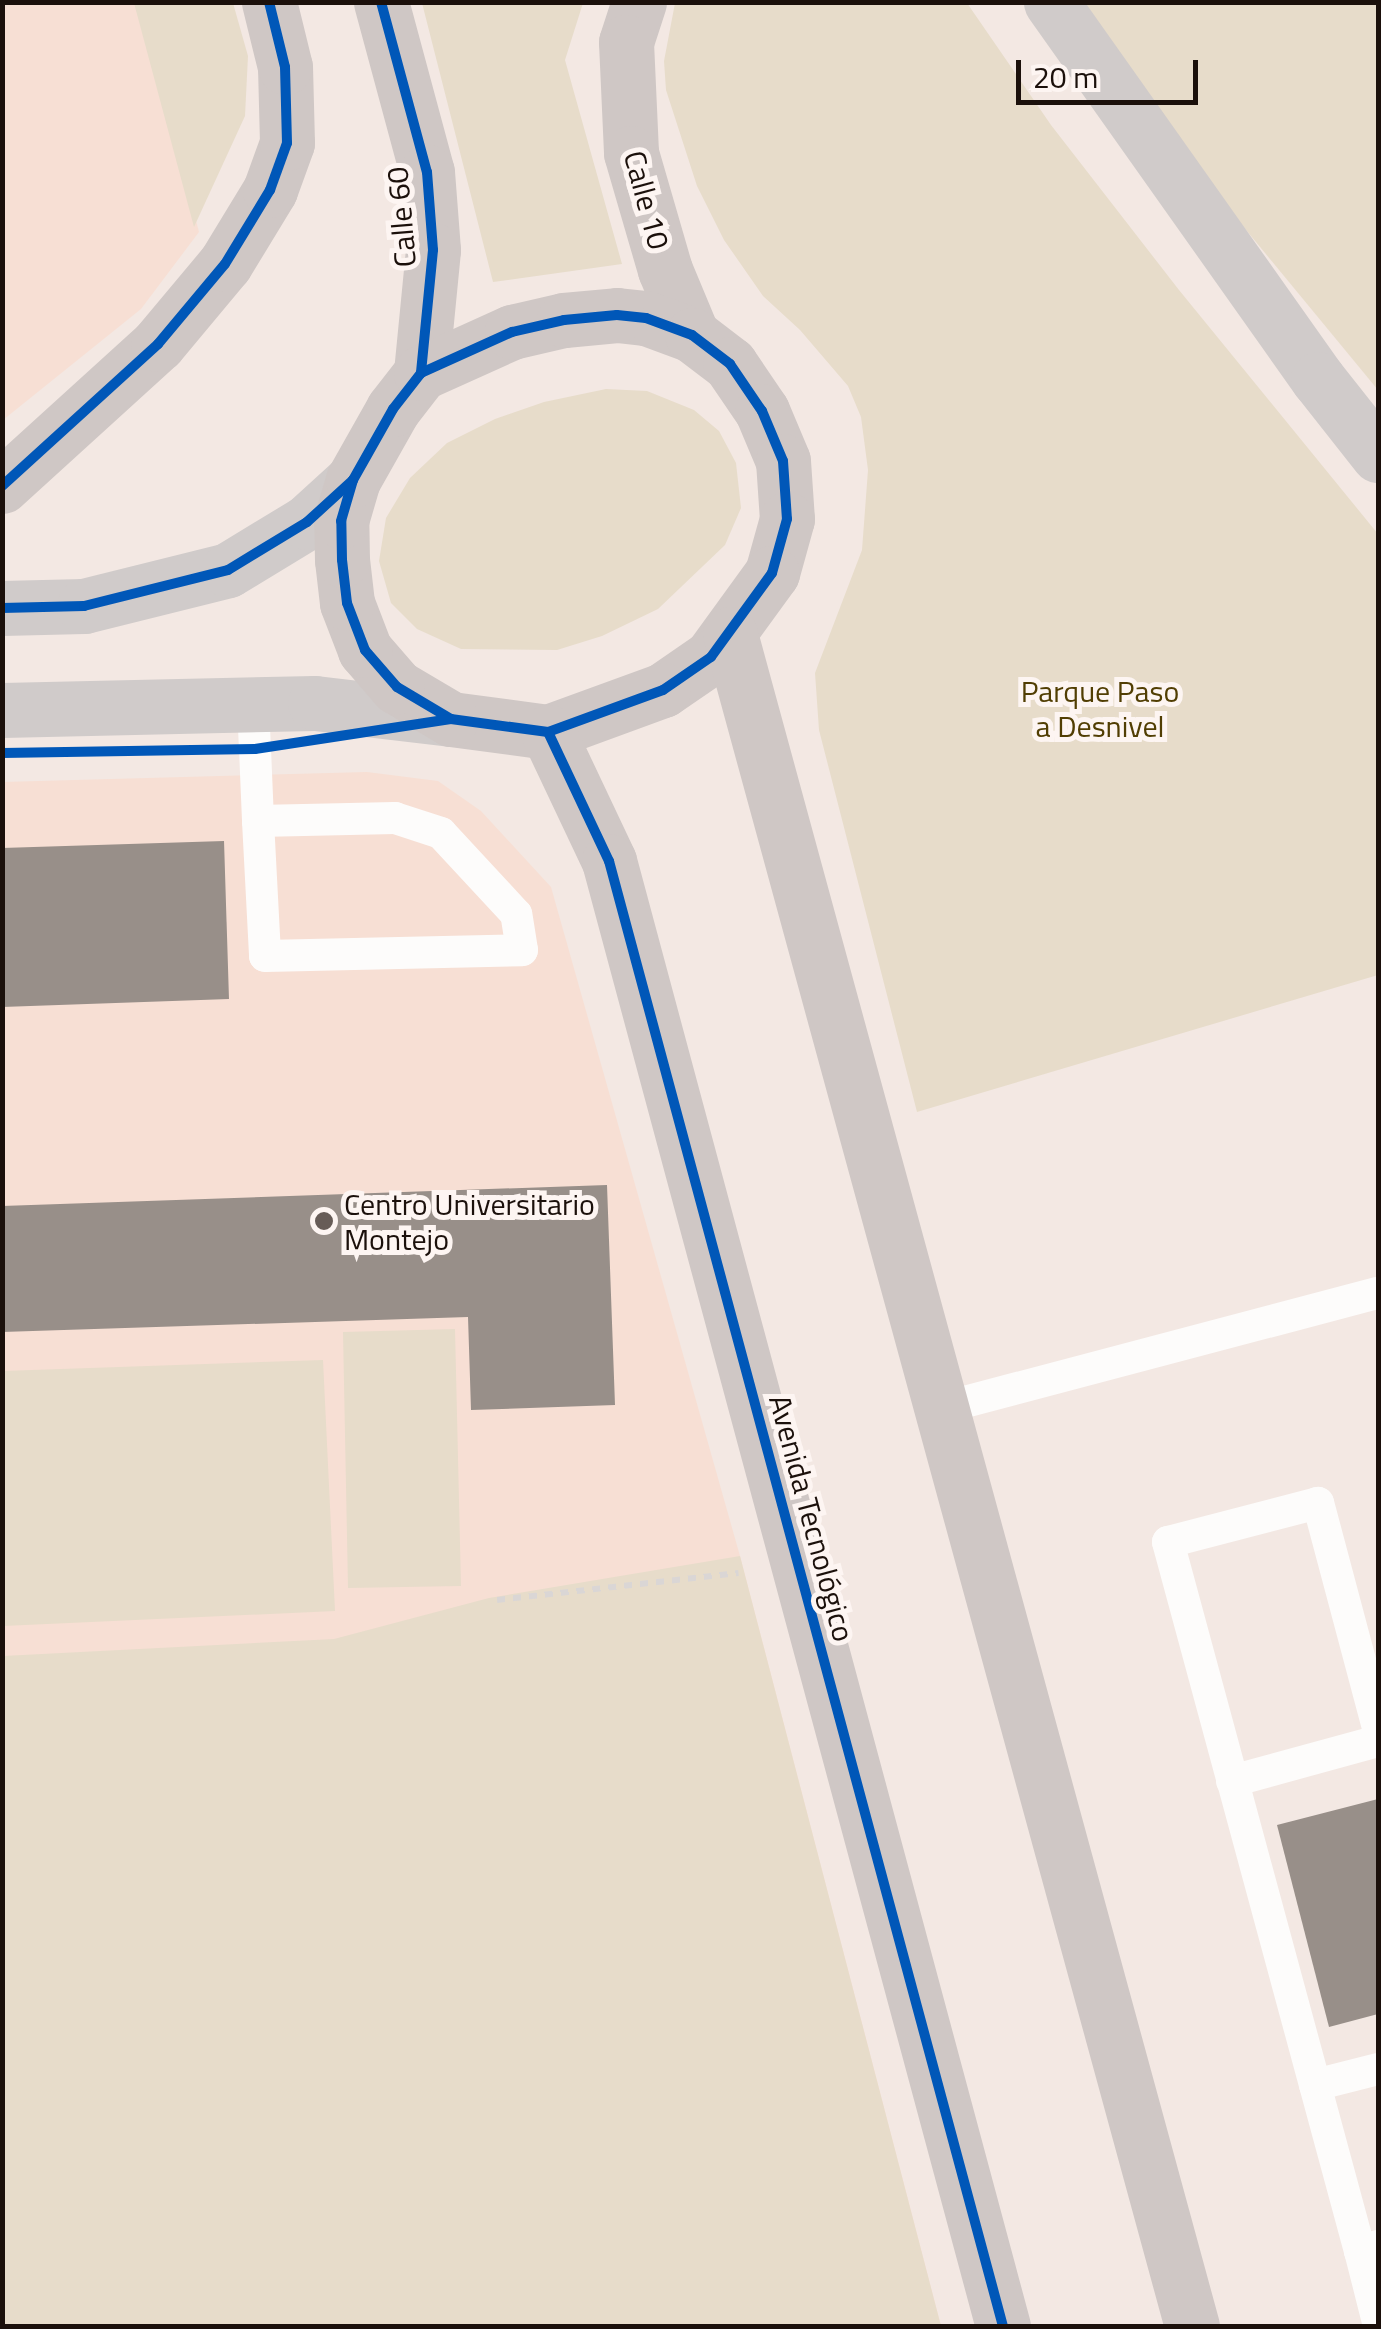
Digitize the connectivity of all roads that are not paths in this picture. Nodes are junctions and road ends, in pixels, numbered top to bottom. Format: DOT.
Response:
graph roads {
  1 [pos="269,2"];
  2 [pos="380,2"];
  3 [pos="639,2"];
  4 [pos="1051,2"];
  5 [pos="692,335"];
  6 [pos="421,372"];
  7 [pos="1378,455"];
  8 [pos="353,480"];
  9 [pos="2,486"];
  10 [pos="2,608"];
  11 [pos="730,634"];
  12 [pos="252,704"];
  13 [pos="2,710"];
  14 [pos="451,719"];
  15 [pos="548,732"];
  16 [pos="258,821"];
  17 [pos="1378,1292"];
  18 [pos="942,1408"];
  19 [pos="1378,1728"];
  20 [pos="1378,1741"];
  21 [pos="1232,1780"];
  22 [pos="1378,2068"];
  23 [pos="1314,2086"];
  24 [pos="1369,2249"];
  25 [pos="1378,2322"];
  26 [pos="1003,2326"];
  27 [pos="1192,2326"];
  1 -- 9 [label="main road"];
  2 -- 6 [label="main road, Calle 60"];
  3 -- 5 [label="main road, Calle 10"];
  4 -- 7 [label="main road"];
  5 -- 6 [label="main road"];
  5 -- 11 [label="main road"];
  6 -- 8 [label="main road"];
  8 -- 10 [label="main road"];
  8 -- 14 [label="main road"];
  11 -- 15 [label="main road"];
  11 -- 18 [label="main road"];
  12 -- 13 [label="main road"];
  12 -- 14 [label="main road"];
  12 -- 16 [label="lane"];
  14 -- 15 [label="main road"];
  15 -- 26 [label="main road, Avenida Tecnológico"];
  16 -- 16 [label="lane"];
  17 -- 18 [label="lane"];
  18 -- 27 [label="main road"];
  19 -- 21 [label="lane"];
  20 -- 21 [label="lane"];
  21 -- 23 [label="lane"];
  22 -- 23 [label="lane"];
  23 -- 24 [label="lane"];
  24 -- 25 [label="lane"];
}
